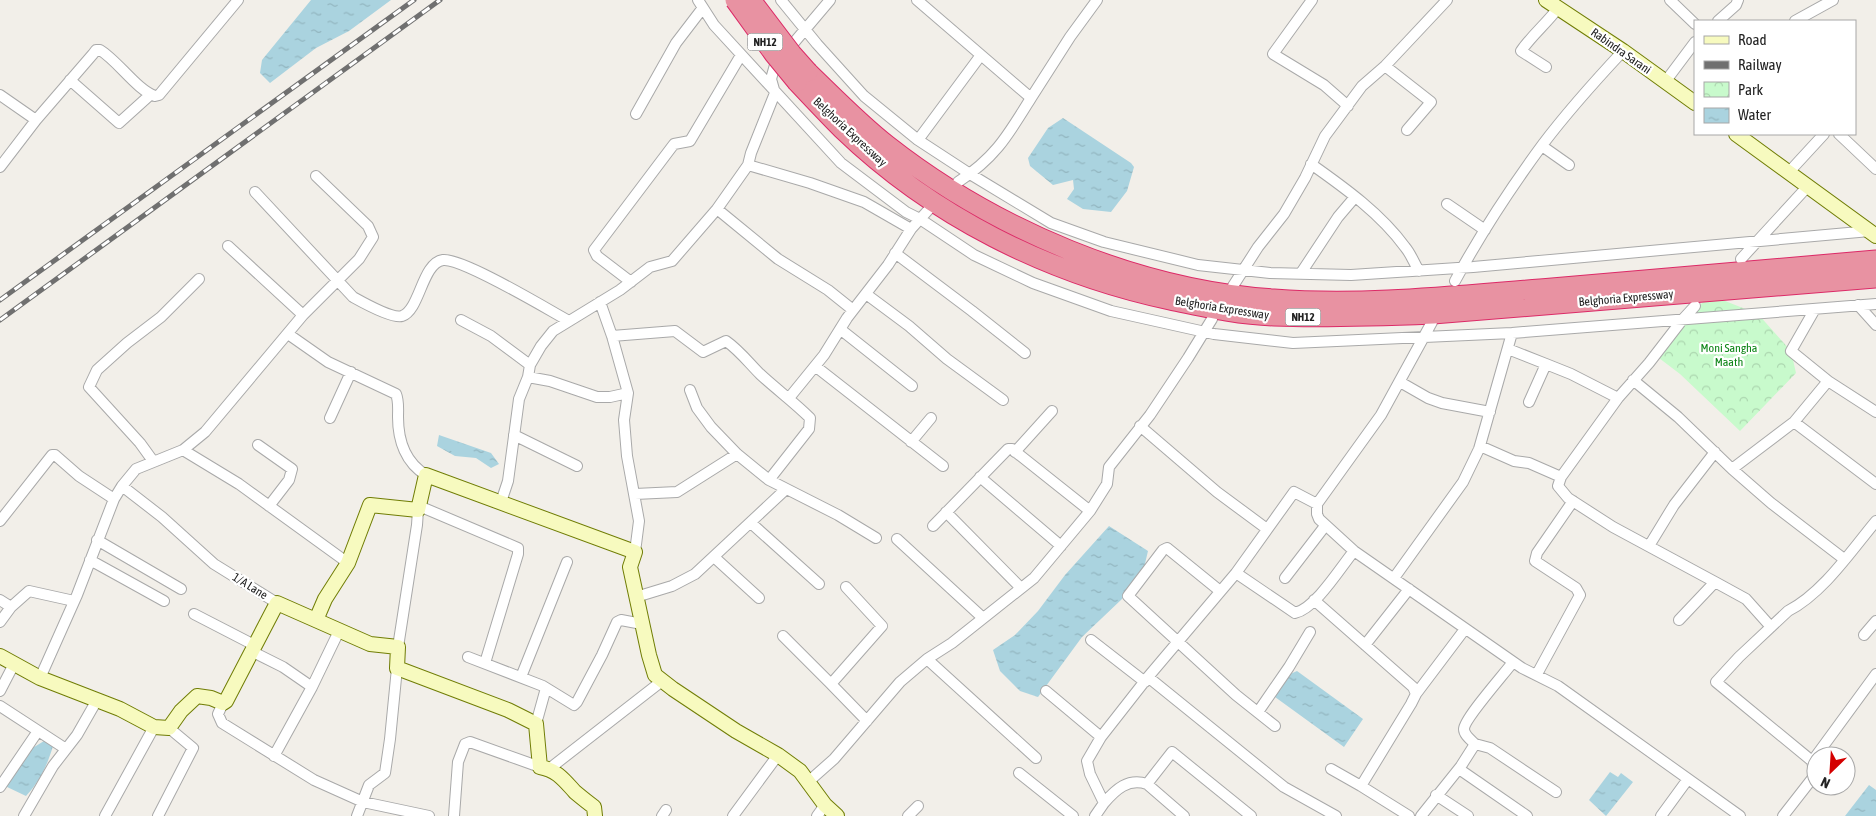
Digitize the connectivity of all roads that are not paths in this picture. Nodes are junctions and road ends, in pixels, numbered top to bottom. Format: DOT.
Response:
graph roads {
  1 [pos="238,0"];
  2 [pos="735,0"];
  3 [pos="751,0"];
  4 [pos="781,0"];
  5 [pos="830,0"];
  6 [pos="917,0"];
  7 [pos="934,0"];
  8 [pos="1097,0"];
  9 [pos="1312,0"];
  10 [pos="1447,0"];
  11 [pos="1670,0"];
  12 [pos="1738,0"];
  13 [pos="1833,0"];
  14 [pos="1554,3"];
  15 [pos="700,4"];
  16 [pos="928,9"];
  17 [pos="1719,20"];
  18 [pos="1797,20"];
  19 [pos="1694,23"];
  20 [pos="805,28"];
  21 [pos="1694,43"];
  22 [pos="1623,51"];
  23 [pos="741,55"];
  24 [pos="981,55"];
  25 [pos="1385,66"];
  26 [pos="1546,67"];
  27 [pos="803,77"];
  28 [pos="70,80"];
  29 [pos="1665,82"];
  30 [pos="775,93"];
  31 [pos="0,95"];
  32 [pos="150,95"];
  33 [pos="1031,98"];
  34 [pos="1694,102"];
  35 [pos="1348,106"];
  36 [pos="636,114"];
  37 [pos="36,120"];
  38 [pos="1407,130"];
  39 [pos="1737,135"];
  40 [pos="1823,135"];
  41 [pos="1840,135"];
  42 [pos="918,140"];
  43 [pos="1542,146"];
  44 [pos="1312,164"];
  45 [pos="1569,164"];
  46 [pos="748,165"];
  47 [pos="0,167"];
  48 [pos="1876,169"];
  49 [pos="1789,172"];
  50 [pos="970,174"];
  51 [pos="316,176"];
  52 [pos="958,182"];
  53 [pos="1808,186"];
  54 [pos="255,192"];
  55 [pos="1355,197"];
  56 [pos="1447,204"];
  57 [pos="931,207"];
  58 [pos="717,209"];
  59 [pos="920,219"];
  60 [pos="912,229"];
  61 [pos="1486,230"];
  62 [pos="1874,232"];
  63 [pos="1758,241"];
  64 [pos="228,246"];
  65 [pos="895,254"];
  66 [pos="1741,259"];
  67 [pos="1876,260"];
  68 [pos="1462,268"];
  69 [pos="1243,270"];
  70 [pos="1419,271"];
  71 [pos="1301,274"];
  72 [pos="1876,278"];
  73 [pos="199,279"];
  74 [pos="338,280"];
  75 [pos="1455,281"];
  76 [pos="631,282"];
  77 [pos="1233,286"];
  78 [pos="866,294"];
  79 [pos="600,302"];
  80 [pos="1876,304"];
  81 [pos="1858,305"];
  82 [pos="1696,306"];
  83 [pos="1815,309"];
  84 [pos="854,310"];
  85 [pos="303,315"];
  86 [pos="1212,319"];
  87 [pos="1683,319"];
  88 [pos="461,320"];
  89 [pos="569,321"];
  90 [pos="1432,322"];
  91 [pos="1876,326"];
  92 [pos="840,329"];
  93 [pos="1204,332"];
  94 [pos="1512,333"];
  95 [pos="288,334"];
  96 [pos="612,336"];
  97 [pos="1424,336"];
  98 [pos="1508,349"];
  99 [pos="1025,353"];
  100 [pos="1546,364"];
  101 [pos="530,365"];
  102 [pos="815,366"];
  103 [pos="350,372"];
  104 [pos="528,376"];
  105 [pos="1633,380"];
  106 [pos="1828,381"];
  107 [pos="1400,382"];
  108 [pos="912,386"];
  109 [pos="690,390"];
  110 [pos="628,393"];
  111 [pos="789,398"];
  112 [pos="1618,398"];
  113 [pos="1003,400"];
  114 [pos="1529,402"];
  115 [pos="1052,411"];
  116 [pos="1490,412"];
  117 [pos="1876,412"];
  118 [pos="330,418"];
  119 [pos="931,418"];
  120 [pos="1794,422"];
  121 [pos="1140,426"];
  122 [pos="514,435"];
  123 [pos="911,442"];
  124 [pos="258,445"];
  125 [pos="1480,446"];
  126 [pos="183,450"];
  127 [pos="1015,452"];
  128 [pos="1715,452"];
  129 [pos="737,454"];
  130 [pos="154,461"];
  131 [pos="577,466"];
  132 [pos="943,466"];
  133 [pos="1732,469"];
  134 [pos="426,475"];
  135 [pos="980,477"];
  136 [pos="1561,477"];
  137 [pos="769,480"];
  138 [pos="1876,484"];
  139 [pos="122,486"];
  140 [pos="786,489"];
  141 [pos="635,494"];
  142 [pos="114,499"];
  143 [pos="1573,501"];
  144 [pos="501,502"];
  145 [pos="1317,504"];
  146 [pos="269,506"];
  147 [pos="418,508"];
  148 [pos="1090,511"];
  149 [pos="946,512"];
  150 [pos="0,520"];
  151 [pos="1876,521"];
  152 [pos="751,524"];
  153 [pos="933,526"];
  154 [pos="1325,526"];
  155 [pos="1267,529"];
  156 [pos="876,538"];
  157 [pos="897,539"];
  158 [pos="97,540"];
  159 [pos="1061,546"];
  160 [pos="1649,546"];
  161 [pos="1354,551"];
  162 [pos="635,552"];
  163 [pos="714,557"];
  164 [pos="1844,559"];
  165 [pos="90,560"];
  166 [pos="348,562"];
  167 [pos="567,562"];
  168 [pos="1236,573"];
  169 [pos="1285,578"];
  170 [pos="1394,578"];
  171 [pos="1715,582"];
  172 [pos="819,584"];
  173 [pos="846,587"];
  174 [pos="1021,588"];
  175 [pos="181,589"];
  176 [pos="1409,589"];
  177 [pos="1220,591"];
  178 [pos="636,597"];
  179 [pos="759,598"];
  180 [pos="0,600"];
  181 [pos="164,600"];
  182 [pos="1314,600"];
  183 [pos="74,601"];
  184 [pos="277,603"];
  185 [pos="11,607"];
  186 [pos="194,614"];
  187 [pos="983,618"];
  188 [pos="316,620"];
  189 [pos="1679,620"];
  190 [pos="1876,621"];
  191 [pos="0,622"];
  192 [pos="642,624"];
  193 [pos="1771,627"];
  194 [pos="1465,629"];
  195 [pos="338,631"];
  196 [pos="1310,632"];
  197 [pos="1864,635"];
  198 [pos="783,636"];
  199 [pos="1091,640"];
  200 [pos="1178,641"];
  201 [pos="1365,645"];
  202 [pos="398,647"];
  203 [pos="254,649"];
  204 [pos="0,656"];
  205 [pos="468,657"];
  206 [pos="927,659"];
  207 [pos="1513,662"];
  208 [pos="14,664"];
  209 [pos="485,664"];
  210 [pos="397,668"];
  211 [pos="1537,674"];
  212 [pos="1876,674"];
  213 [pos="521,677"];
  214 [pos="40,678"];
  215 [pos="1147,679"];
  216 [pos="662,681"];
  217 [pos="831,684"];
  218 [pos="312,687"];
  219 [pos="546,688"];
  220 [pos="0,691"];
  221 [pos="1046,691"];
  222 [pos="1416,694"];
  223 [pos="97,700"];
  224 [pos="222,703"];
  225 [pos="0,706"];
  226 [pos="1258,712"];
  227 [pos="867,721"];
  228 [pos="536,724"];
  229 [pos="1275,726"];
  230 [pos="154,727"];
  231 [pos="169,728"];
  232 [pos="38,731"];
  233 [pos="1101,737"];
  234 [pos="1476,744"];
  235 [pos="1824,746"];
  236 [pos="66,749"];
  237 [pos="1806,751"];
  238 [pos="778,754"];
  239 [pos="274,756"];
  240 [pos="1036,758"];
  241 [pos="545,768"];
  242 [pos="1331,769"];
  243 [pos="1459,769"];
  244 [pos="1019,773"];
  245 [pos="1688,779"];
  246 [pos="808,782"];
  247 [pos="1147,784"];
  248 [pos="1361,786"];
  249 [pos="1806,787"];
  250 [pos="0,788"];
  251 [pos="1556,792"];
  252 [pos="1436,795"];
  253 [pos="363,802"];
  254 [pos="1104,803"];
  255 [pos="918,806"];
  256 [pos="821,811"];
  257 [pos="24,816"];
  258 [pos="105,816"];
  259 [pos="158,816"];
  260 [pos="357,816"];
  261 [pos="429,816"];
  262 [pos="454,816"];
  263 [pos="595,816"];
  264 [pos="733,816"];
  265 [pos="838,816"];
  266 [pos="908,816"];
  267 [pos="1073,816"];
  268 [pos="1095,816"];
  269 [pos="1184,816"];
  270 [pos="1251,816"];
  271 [pos="1336,816"];
  272 [pos="1409,816"];
  273 [pos="1421,816"];
  274 [pos="1468,816"];
  275 [pos="1527,816"];
  276 [pos="1661,816"];
  277 [pos="1740,816"];
  278 [pos="1783,816"];
  1 -- 32 [label="street"];
  2 -- 27 [label="highway, Belghoria Expressway / NH12, bridge"];
  3 -- 27 [label="highway, Belghoria Expressway / NH12, bridge"];
  4 -- 20 [label="street"];
  5 -- 20 [label="street"];
  6 -- 16 [label="street"];
  7 -- 16 [label="street"];
  8 -- 33 [label="street"];
  9 -- 35 [label="street"];
  10 -- 25 [label="street"];
  11 -- 19 [label="street"];
  12 -- 17 [label="street"];
  13 -- 18 [label="street"];
  14 -- 22 [label="street, Rabindra Sarani"];
  14 -- 26 [label="street"];
  15 -- 23 [label="street"];
  15 -- 36 [label="street"];
  16 -- 24 [label="street"];
  20 -- 30 [label="street"];
  20 -- 42 [label="street"];
  21 -- 29 [label="street"];
  22 -- 29 [label="street, Rabindra Sarani"];
  22 -- 43 [label="street"];
  23 -- 30 [label="street"];
  23 -- 76 [label="street"];
  24 -- 33 [label="street"];
  24 -- 42 [label="street"];
  25 -- 35 [label="street"];
  25 -- 38 [label="street"];
  27 -- 67 [label="highway, Belghoria Expressway / NH12"];
  27 -- 72 [label="highway, Belghoria Expressway / NH12"];
  28 -- 32 [label="street"];
  28 -- 32 [label="street"];
  28 -- 37 [label="street"];
  29 -- 34 [label="street, Rabindra Sarani"];
  30 -- 46 [label="street"];
  30 -- 59 [label="street"];
  31 -- 37 [label="street"];
  33 -- 50 [label="street"];
  35 -- 44 [label="street"];
  37 -- 47 [label="street"];
  39 -- 49 [label="street"];
  40 -- 49 [label="street"];
  41 -- 48 [label="street"];
  42 -- 50 [label="street"];
  43 -- 45 [label="street"];
  43 -- 61 [label="street"];
  44 -- 55 [label="street"];
  44 -- 69 [label="street"];
  46 -- 58 [label="street"];
  46 -- 60 [label="street"];
  49 -- 53 [label="street"];
  50 -- 52 [label="street"];
  50 -- 69 [label="street"];
  51 -- 74 [label="street"];
  53 -- 62 [label="street"];
  53 -- 63 [label="street"];
  54 -- 74 [label="street"];
  55 -- 70 [label="street"];
  55 -- 71 [label="street"];
  56 -- 61 [label="street"];
  57 -- 59 [label="street"];
  58 -- 76 [label="street"];
  58 -- 84 [label="street"];
  59 -- 60 [label="street"];
  59 -- 93 [label="street"];
  60 -- 65 [label="street"];
  61 -- 68 [label="street"];
  62 -- 63 [label="street"];
  63 -- 66 [label="street"];
  63 -- 68 [label="street"];
  64 -- 85 [label="street"];
  65 -- 78 [label="street"];
  65 -- 99 [label="street"];
  68 -- 70 [label="street"];
  68 -- 75 [label="street"];
  69 -- 71 [label="street"];
  69 -- 77 [label="street"];
  70 -- 71 [label="street"];
  73 -- 130 [label="street"];
  74 -- 85 [label="street"];
  74 -- 89 [label="street"];
  76 -- 79 [label="street"];
  78 -- 84 [label="street"];
  78 -- 113 [label="street"];
  79 -- 89 [label="street"];
  79 -- 96 [label="street"];
  80 -- 81 [label="street"];
  81 -- 83 [label="street"];
  81 -- 91 [label="street"];
  82 -- 87 [label="street"];
  83 -- 87 [label="street"];
  83 -- 106 [label="street"];
  84 -- 92 [label="street"];
  85 -- 95 [label="street"];
  86 -- 93 [label="street"];
  87 -- 94 [label="street"];
  87 -- 105 [label="street"];
  88 -- 101 [label="street"];
  89 -- 101 [label="street"];
  90 -- 97 [label="street"];
  92 -- 102 [label="street"];
  92 -- 108 [label="street"];
  93 -- 97 [label="street"];
  93 -- 121 [label="street"];
  94 -- 97 [label="street"];
  94 -- 98 [label="street"];
  95 -- 103 [label="street"];
  95 -- 126 [label="street"];
  96 -- 110 [label="street"];
  96 -- 111 [label="street"];
  97 -- 107 [label="street"];
  98 -- 100 [label="street"];
  98 -- 116 [label="street"];
  100 -- 112 [label="street"];
  100 -- 114 [label="street"];
  101 -- 104 [label="street"];
  102 -- 111 [label="street"];
  102 -- 123 [label="street"];
  103 -- 118 [label="street"];
  103 -- 134 [label="street"];
  104 -- 110 [label="street"];
  104 -- 122 [label="street"];
  105 -- 112 [label="street"];
  105 -- 128 [label="street"];
  106 -- 117 [label="street"];
  106 -- 120 [label="street"];
  107 -- 116 [label="street"];
  107 -- 145 [label="street"];
  109 -- 129 [label="street"];
  110 -- 141 [label="street"];
  111 -- 137 [label="street"];
  112 -- 136 [label="street"];
  115 -- 127 [label="street"];
  116 -- 125 [label="street"];
  119 -- 123 [label="street"];
  120 -- 133 [label="street"];
  120 -- 138 [label="street"];
  121 -- 148 [label="street"];
  121 -- 155 [label="street"];
  122 -- 131 [label="street"];
  122 -- 144 [label="street"];
  123 -- 132 [label="street"];
  124 -- 146 [label="street"];
  125 -- 136 [label="street"];
  125 -- 170 [label="street"];
  126 -- 130 [label="street"];
  126 -- 146 [label="street"];
  127 -- 135 [label="street"];
  127 -- 148 [label="street"];
  128 -- 133 [label="street"];
  128 -- 160 [label="street"];
  129 -- 137 [label="street"];
  129 -- 141 [label="street"];
  130 -- 139 [label="street"];
  133 -- 164 [label="street"];
  134 -- 144 [label="street"];
  134 -- 147 [label="street"];
  135 -- 149 [label="street"];
  135 -- 159 [label="street"];
  136 -- 143 [label="street"];
  137 -- 140 [label="street"];
  139 -- 142 [label="street"];
  139 -- 184 [label="street, 1/A Lane"];
  140 -- 152 [label="street"];
  140 -- 156 [label="street"];
  141 -- 162 [label="street"];
  142 -- 150 [label="street"];
  142 -- 158 [label="street"];
  143 -- 160 [label="street"];
  143 -- 211 [label="street"];
  144 -- 162 [label="street"];
  145 -- 154 [label="street"];
  145 -- 155 [label="street"];
  146 -- 166 [label="street"];
  147 -- 166 [label="street"];
  147 -- 202 [label="street"];
  147 -- 209 [label="street"];
  148 -- 159 [label="street"];
  149 -- 153 [label="street"];
  149 -- 174 [label="street"];
  151 -- 164 [label="street"];
  152 -- 163 [label="street"];
  152 -- 172 [label="street"];
  154 -- 161 [label="street"];
  154 -- 169 [label="street"];
  155 -- 168 [label="street"];
  157 -- 187 [label="street"];
  158 -- 165 [label="street"];
  158 -- 175 [label="street"];
  159 -- 174 [label="street"];
  160 -- 171 [label="street"];
  161 -- 170 [label="street"];
  161 -- 182 [label="street"];
  162 -- 178 [label="street"];
  163 -- 178 [label="street"];
  163 -- 179 [label="street"];
  164 -- 193 [label="street"];
  165 -- 181 [label="street"];
  165 -- 183 [label="street"];
  166 -- 188 [label="street"];
  167 -- 213 [label="street"];
  168 -- 177 [label="street"];
  168 -- 182 [label="street"];
  170 -- 176 [label="street"];
  171 -- 189 [label="street"];
  171 -- 193 [label="street"];
  173 -- 217 [label="street"];
  174 -- 187 [label="street"];
  176 -- 194 [label="street"];
  176 -- 201 [label="street"];
  177 -- 200 [label="street"];
  177 -- 200 [label="street"];
  178 -- 192 [label="street"];
  180 -- 185 [label="street"];
  182 -- 201 [label="street"];
  183 -- 185 [label="street"];
  183 -- 214 [label="street"];
  184 -- 188 [label="street, 1/A Lane"];
  184 -- 203 [label="street"];
  185 -- 191 [label="street"];
  186 -- 203 [label="street"];
  187 -- 206 [label="street"];
  188 -- 195 [label="street, 1/A Lane"];
  190 -- 197 [label="street"];
  192 -- 216 [label="street"];
  192 -- 219 [label="street"];
  193 -- 237 [label="street"];
  194 -- 207 [label="street"];
  194 -- 222 [label="street"];
  195 -- 202 [label="street, 1/A Lane"];
  195 -- 218 [label="street"];
  196 -- 226 [label="street"];
  198 -- 217 [label="street"];
  199 -- 215 [label="street"];
  200 -- 215 [label="street"];
  200 -- 226 [label="street"];
  201 -- 222 [label="street"];
  202 -- 210 [label="street"];
  203 -- 218 [label="street"];
  203 -- 224 [label="street"];
  204 -- 208 [label="street"];
  205 -- 209 [label="street"];
  206 -- 227 [label="street"];
  206 -- 240 [label="street"];
  207 -- 211 [label="street"];
  207 -- 234 [label="street"];
  208 -- 214 [label="street"];
  208 -- 220 [label="street"];
  209 -- 213 [label="street"];
  210 -- 228 [label="street"];
  210 -- 253 [label="street"];
  211 -- 245 [label="street"];
  212 -- 235 [label="street"];
  213 -- 219 [label="street"];
  214 -- 223 [label="street"];
  215 -- 233 [label="street"];
  215 -- 271 [label="street"];
  216 -- 238 [label="street"];
  216 -- 241 [label="street"];
  217 -- 227 [label="street"];
  218 -- 239 [label="street"];
  219 -- 228 [label="street"];
  221 -- 233 [label="street"];
  222 -- 248 [label="street"];
  223 -- 230 [label="street"];
  223 -- 236 [label="street"];
  224 -- 231 [label="street"];
  224 -- 239 [label="street"];
  225 -- 232 [label="street"];
  226 -- 229 [label="street"];
  227 -- 246 [label="street"];
  228 -- 241 [label="street"];
  230 -- 231 [label="street"];
  230 -- 258 [label="street"];
  231 -- 259 [label="street"];
  232 -- 236 [label="street"];
  232 -- 250 [label="street"];
  233 -- 254 [label="street"];
  234 -- 243 [label="street"];
  234 -- 251 [label="street"];
  236 -- 257 [label="street"];
  238 -- 246 [label="street"];
  238 -- 264 [label="street"];
  239 -- 253 [label="street"];
  241 -- 262 [label="street"];
  241 -- 263 [label="street"];
  242 -- 248 [label="street"];
  243 -- 252 [label="street"];
  243 -- 275 [label="street"];
  244 -- 267 [label="street"];
  245 -- 276 [label="street"];
  245 -- 277 [label="street"];
  246 -- 256 [label="street"];
  247 -- 254 [label="street"];
  247 -- 269 [label="street"];
  247 -- 270 [label="street"];
  248 -- 272 [label="street"];
  249 -- 278 [label="street"];
  252 -- 273 [label="street"];
  252 -- 274 [label="street"];
  253 -- 260 [label="street"];
  253 -- 261 [label="street"];
  254 -- 268 [label="street"];
  255 -- 266 [label="street"];
  256 -- 265 [label="street"];
}
